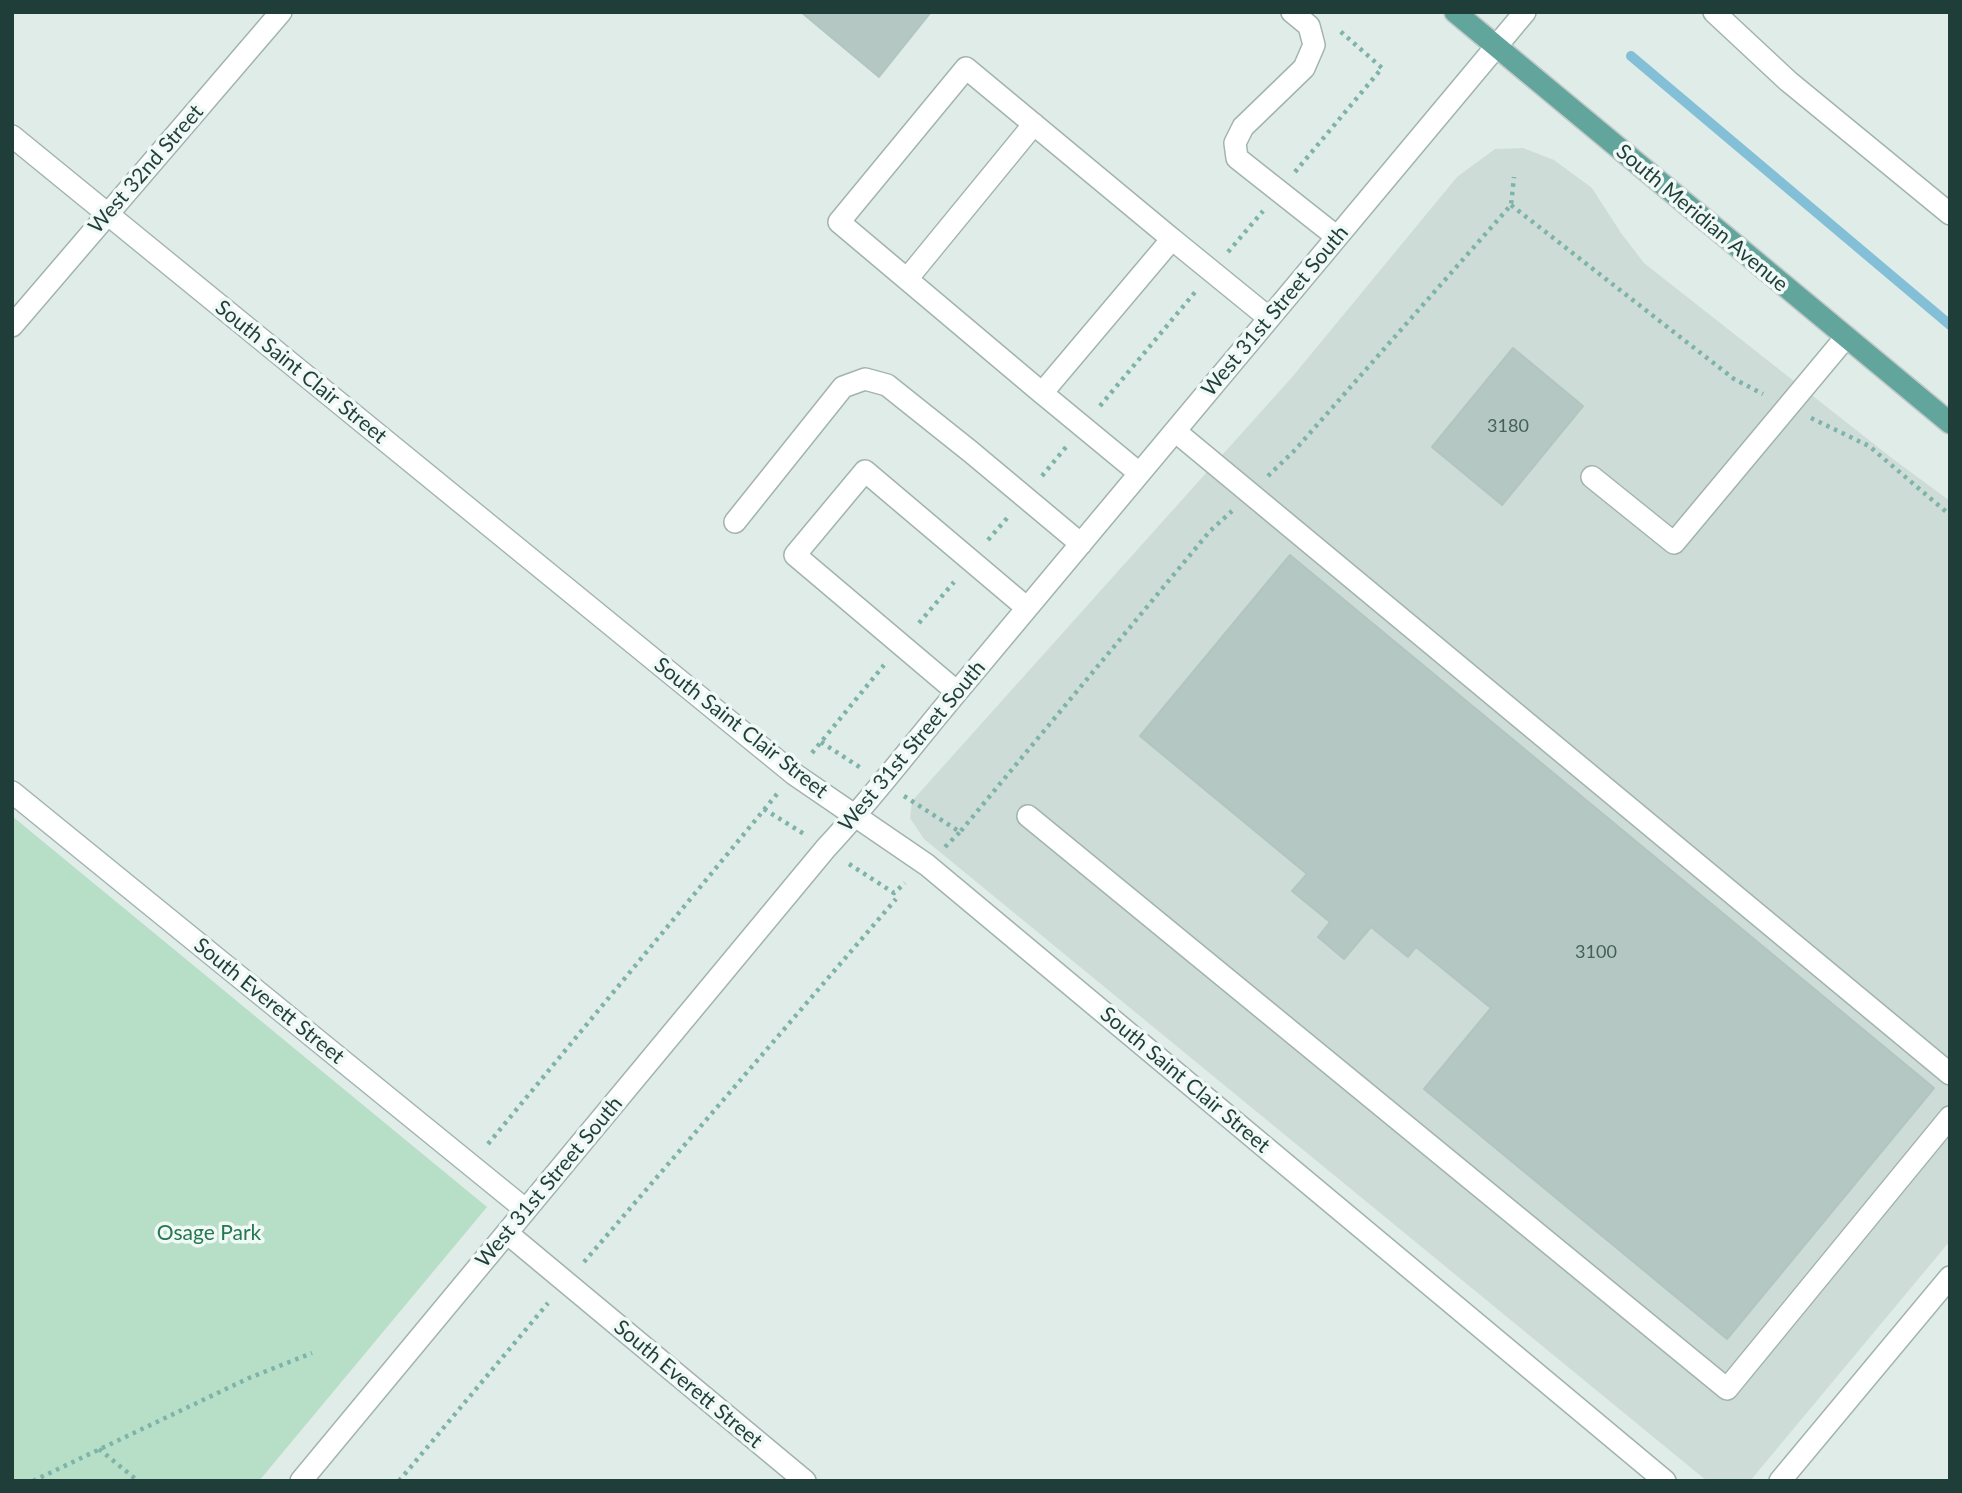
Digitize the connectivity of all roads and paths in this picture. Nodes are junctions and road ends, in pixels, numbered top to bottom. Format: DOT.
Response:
graph roads {
  1 [pos="281,12"];
  2 [pos="1292,12"];
  3 [pos="1455,12"];
  4 [pos="1525,12"];
  5 [pos="1714,12"];
  6 [pos="1336,28"];
  7 [pos="1496,46"];
  8 [pos="1034,124"];
  9 [pos="12,136"];
  10 [pos="1514,177"];
  11 [pos="1279,191"];
  12 [pos="1511,205"];
  13 [pos="108,214"];
  14 [pos="1950,214"];
  15 [pos="1337,237"];
  16 [pos="1172,239"];
  17 [pos="1212,272"];
  18 [pos="907,279"];
  19 [pos="1269,318"];
  20 [pos="12,327"];
  21 [pos="1846,337"];
  22 [pos="1042,393"];
  23 [pos="1788,406"];
  24 [pos="1950,423"];
  25 [pos="1083,427"];
  26 [pos="1175,431"];
  27 [pos="1139,473"];
  28 [pos="1592,477"];
  29 [pos="1250,493"];
  30 [pos="1025,497"];
  31 [pos="1950,515"];
  32 [pos="735,522"];
  33 [pos="1081,544"];
  34 [pos="971,561"];
  35 [pos="1027,607"];
  36 [pos="901,645"];
  37 [pos="957,692"];
  38 [pos="821,742"];
  39 [pos="794,774"];
  40 [pos="882,782"];
  41 [pos="12,792"];
  42 [pos="856,816"];
  43 [pos="1028,816"];
  44 [pos="896,899"];
  45 [pos="1950,1074"];
  46 [pos="1950,1117"];
  47 [pos="471,1165"];
  48 [pos="526,1210"];
  49 [pos="507,1233"];
  50 [pos="1950,1277"];
  51 [pos="566,1283"];
  52 [pos="312,1353"];
  53 [pos="99,1449"];
  54 [pos="33,1481"];
  55 [pos="138,1481"];
  56 [pos="301,1481"];
  57 [pos="399,1481"];
  58 [pos="805,1481"];
  59 [pos="1665,1481"];
  60 [pos="1780,1481"];
  1 -- 13 [label="street, West 32nd Street"];
  2 -- 11 [label="street"];
  3 -- 7 [label="main road, South Meridian Avenue"];
  4 -- 7 [label="street, West 31st Street South"];
  5 -- 14 [label="street"];
  6 -- 11 [label="path"];
  7 -- 15 [label="street, West 31st Street South"];
  7 -- 21 [label="main road, South Meridian Avenue"];
  8 -- 16 [label="street"];
  8 -- 18 [label="street"];
  8 -- 18 [label="street"];
  9 -- 13 [label="street, South Saint Clair Street"];
  10 -- 12 [label="path"];
  11 -- 15 [label="street"];
  11 -- 17 [label="path"];
  12 -- 23 [label="path"];
  12 -- 29 [label="path"];
  13 -- 20 [label="street, West 32nd Street"];
  13 -- 39 [label="street, South Saint Clair Street"];
  15 -- 19 [label="street, West 31st Street South"];
  16 -- 17 [label="street"];
  16 -- 22 [label="street"];
  17 -- 19 [label="street"];
  17 -- 25 [label="path"];
  18 -- 22 [label="street"];
  19 -- 26 [label="street, West 31st Street South"];
  21 -- 23 [label="street"];
  21 -- 24 [label="main road, South Meridian Avenue"];
  22 -- 25 [label="street"];
  23 -- 28 [label="street"];
  23 -- 31 [label="path"];
  25 -- 27 [label="street"];
  25 -- 30 [label="path"];
  26 -- 27 [label="street, West 31st Street South"];
  26 -- 29 [label="street"];
  27 -- 33 [label="street, West 31st Street South"];
  29 -- 40 [label="path"];
  29 -- 45 [label="street"];
  30 -- 32 [label="street"];
  30 -- 33 [label="street"];
  30 -- 34 [label="path"];
  33 -- 35 [label="street, West 31st Street South"];
  34 -- 35 [label="street"];
  34 -- 36 [label="path"];
  34 -- 36 [label="street"];
  35 -- 37 [label="street, West 31st Street South"];
  36 -- 37 [label="street"];
  36 -- 38 [label="path"];
  37 -- 40 [label="street, West 31st Street South"];
  38 -- 39 [label="path"];
  38 -- 40 [label="path"];
  39 -- 42 [label="street, South Saint Clair Street"];
  39 -- 47 [label="path"];
  40 -- 42 [label="street, West 31st Street South"];
  41 -- 47 [label="street, South Everett Street"];
  42 -- 48 [label="street, West 31st Street South"];
  42 -- 59 [label="street, South Saint Clair Street"];
  43 -- 46 [label="street"];
  44 -- 51 [label="path"];
  47 -- 48 [label="street, South Everett Street"];
  48 -- 49 [label="street, West 31st Street South"];
  49 -- 51 [label="street, South Everett Street"];
  49 -- 56 [label="street, West 31st Street South"];
  50 -- 60 [label="street"];
  51 -- 57 [label="path"];
  51 -- 58 [label="street, South Everett Street"];
  52 -- 53 [label="path"];
  53 -- 54 [label="path"];
  53 -- 55 [label="path"];
}
